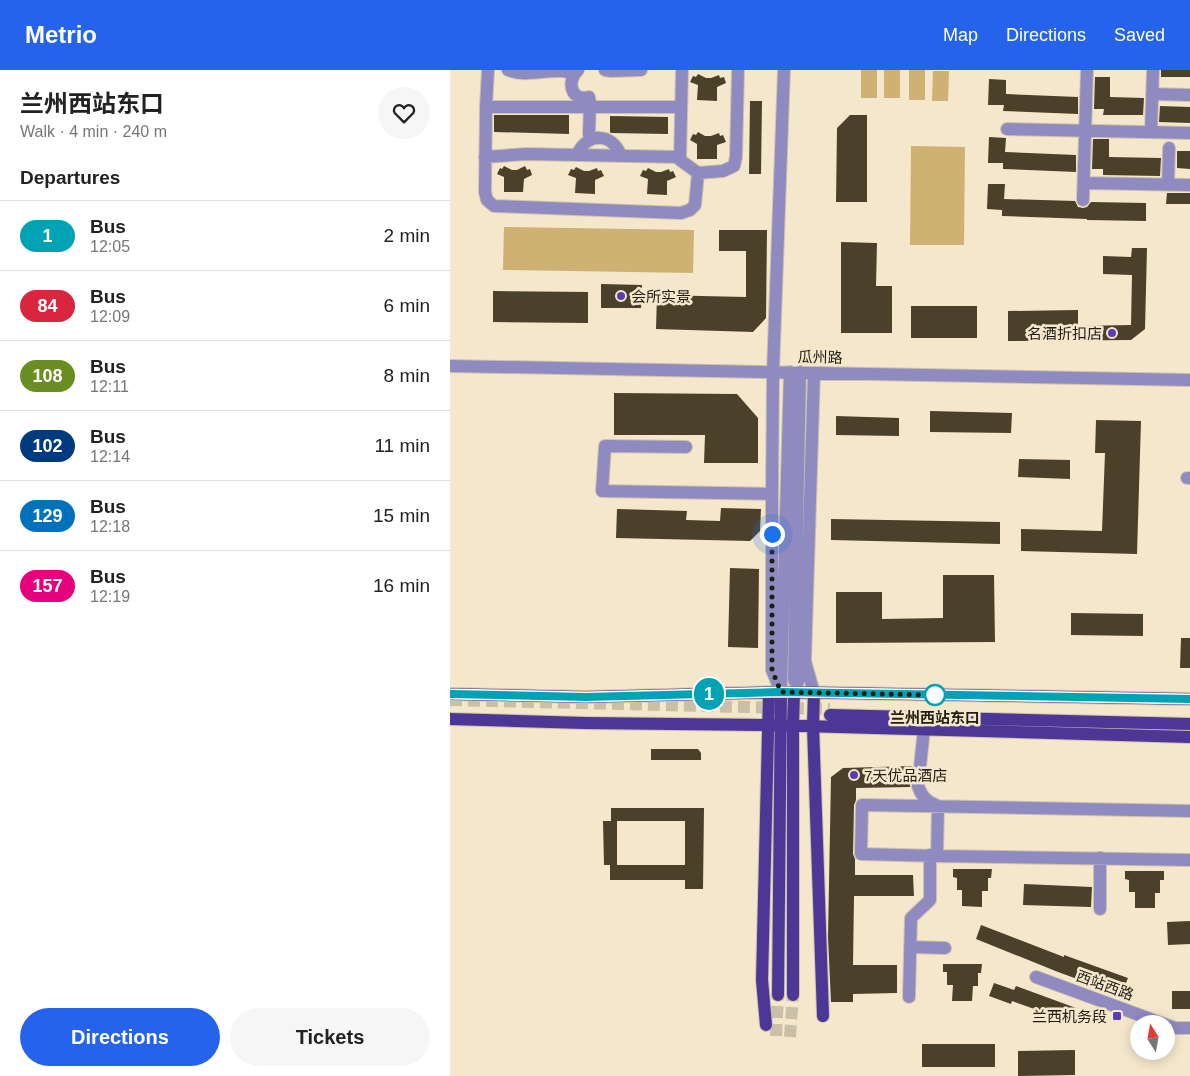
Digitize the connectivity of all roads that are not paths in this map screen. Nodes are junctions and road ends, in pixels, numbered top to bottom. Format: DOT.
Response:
graph roads {
  1 [pos="508,70"];
  2 [pos="605,70"];
  3 [pos="640,70"];
  4 [pos="682,70"];
  5 [pos="738,70"];
  6 [pos="784,70"];
  7 [pos="1087,70"];
  8 [pos="1153,70"];
  9 [pos="493,71"];
  10 [pos="576,72"];
  11 [pos="1152,94"];
  12 [pos="1190,95"];
  13 [pos="486,106"];
  14 [pos="590,107"];
  15 [pos="681,107"];
  16 [pos="1007,129"];
  17 [pos="1085,130"];
  18 [pos="1151,131"];
  19 [pos="1190,133"];
  20 [pos="592,139"];
  21 [pos="1169,148"];
  22 [pos="577,155"];
  23 [pos="485,156"];
  24 [pos="620,156"];
  25 [pos="680,156"];
  26 [pos="698,173"];
  27 [pos="1084,183"];
  28 [pos="1168,184"];
  29 [pos="1190,185"];
  30 [pos="1083,200"];
  31 [pos="450,366"];
  32 [pos="774,372"];
  33 [pos="795,372"];
  34 [pos="814,373"];
  35 [pos="1190,380"];
  36 [pos="686,447"];
  37 [pos="772,494"];
  38 [pos="805,661"];
  39 [pos="781,693"];
  40 [pos="814,693"];
  41 [pos="450,694"];
  42 [pos="1190,699"];
  43 [pos="1190,716"];
  44 [pos="450,719"];
  45 [pos="1190,724"];
  46 [pos="780,725"];
  47 [pos="814,726"];
  48 [pos="924,729"];
  49 [pos="1190,736"];
  50 [pos="938,806"];
  51 [pos="1190,811"];
  52 [pos="933,855"];
  53 [pos="1100,858"];
  54 [pos="1190,860"];
  55 [pos="1100,909"];
  56 [pos="910,947"];
  57 [pos="945,948"];
  58 [pos="1036,977"];
  59 [pos="778,995"];
  60 [pos="793,995"];
  61 [pos="909,997"];
  62 [pos="1140,1015"];
  63 [pos="823,1016"];
  64 [pos="766,1025"];
  65 [pos="1175,1028"];
  66 [pos="1190,1028"];
  1 -- 10 [label="street"];
  2 -- 3 [label="street"];
  4 -- 15 [label="street"];
  5 -- 26 [label="street"];
  6 -- 32 [label="street"];
  7 -- 17 [label="street"];
  8 -- 11 [label="street"];
  9 -- 13 [label="street"];
  10 -- 14 [label="street"];
  11 -- 12 [label="street"];
  11 -- 18 [label="street"];
  13 -- 14 [label="street"];
  13 -- 23 [label="street"];
  14 -- 15 [label="street"];
  14 -- 20 [label="street"];
  15 -- 25 [label="street"];
  16 -- 17 [label="street"];
  17 -- 18 [label="street"];
  17 -- 27 [label="street"];
  18 -- 19 [label="street"];
  20 -- 22 [label="street"];
  20 -- 24 [label="street"];
  21 -- 28 [label="street"];
  22 -- 23 [label="street"];
  22 -- 24 [label="street"];
  23 -- 26 [label="street"];
  24 -- 25 [label="street"];
  25 -- 26 [label="street"];
  27 -- 28 [label="street"];
  27 -- 30 [label="street"];
  28 -- 29 [label="street"];
  31 -- 32 [label="street, 瓜州路"];
  32 -- 33 [label="street, 瓜州路"];
  32 -- 37 [label="street"];
  33 -- 34 [label="street, 瓜州路"];
  33 -- 39 [label="street"];
  34 -- 35 [label="street, 瓜州路"];
  34 -- 38 [label="street"];
  36 -- 37 [label="street"];
  37 -- 39 [label="street"];
  38 -- 39 [label="street"];
  38 -- 40 [label="street"];
  39 -- 40 [label="main road"];
  39 -- 41 [label="main road"];
  39 -- 46 [label="main road"];
  40 -- 42 [label="main road"];
  40 -- 47 [label="main road"];
  43 -- 45 [label="main road"];
  44 -- 46 [label="main road"];
  46 -- 47 [label="main road"];
  46 -- 59 [label="main road"];
  46 -- 60 [label="main road"];
  46 -- 64 [label="main road"];
  47 -- 48 [label="main road"];
  47 -- 63 [label="main road"];
  48 -- 49 [label="main road"];
  48 -- 50 [label="street"];
  50 -- 51 [label="street"];
  50 -- 52 [label="street"];
  50 -- 52 [label="street"];
  52 -- 53 [label="street"];
  52 -- 56 [label="street"];
  53 -- 54 [label="street"];
  53 -- 55 [label="street"];
  56 -- 57 [label="street"];
  56 -- 61 [label="street"];
  58 -- 62 [label="street, 西站西路"];
  65 -- 66 [label="street, 西站西路"];
}
